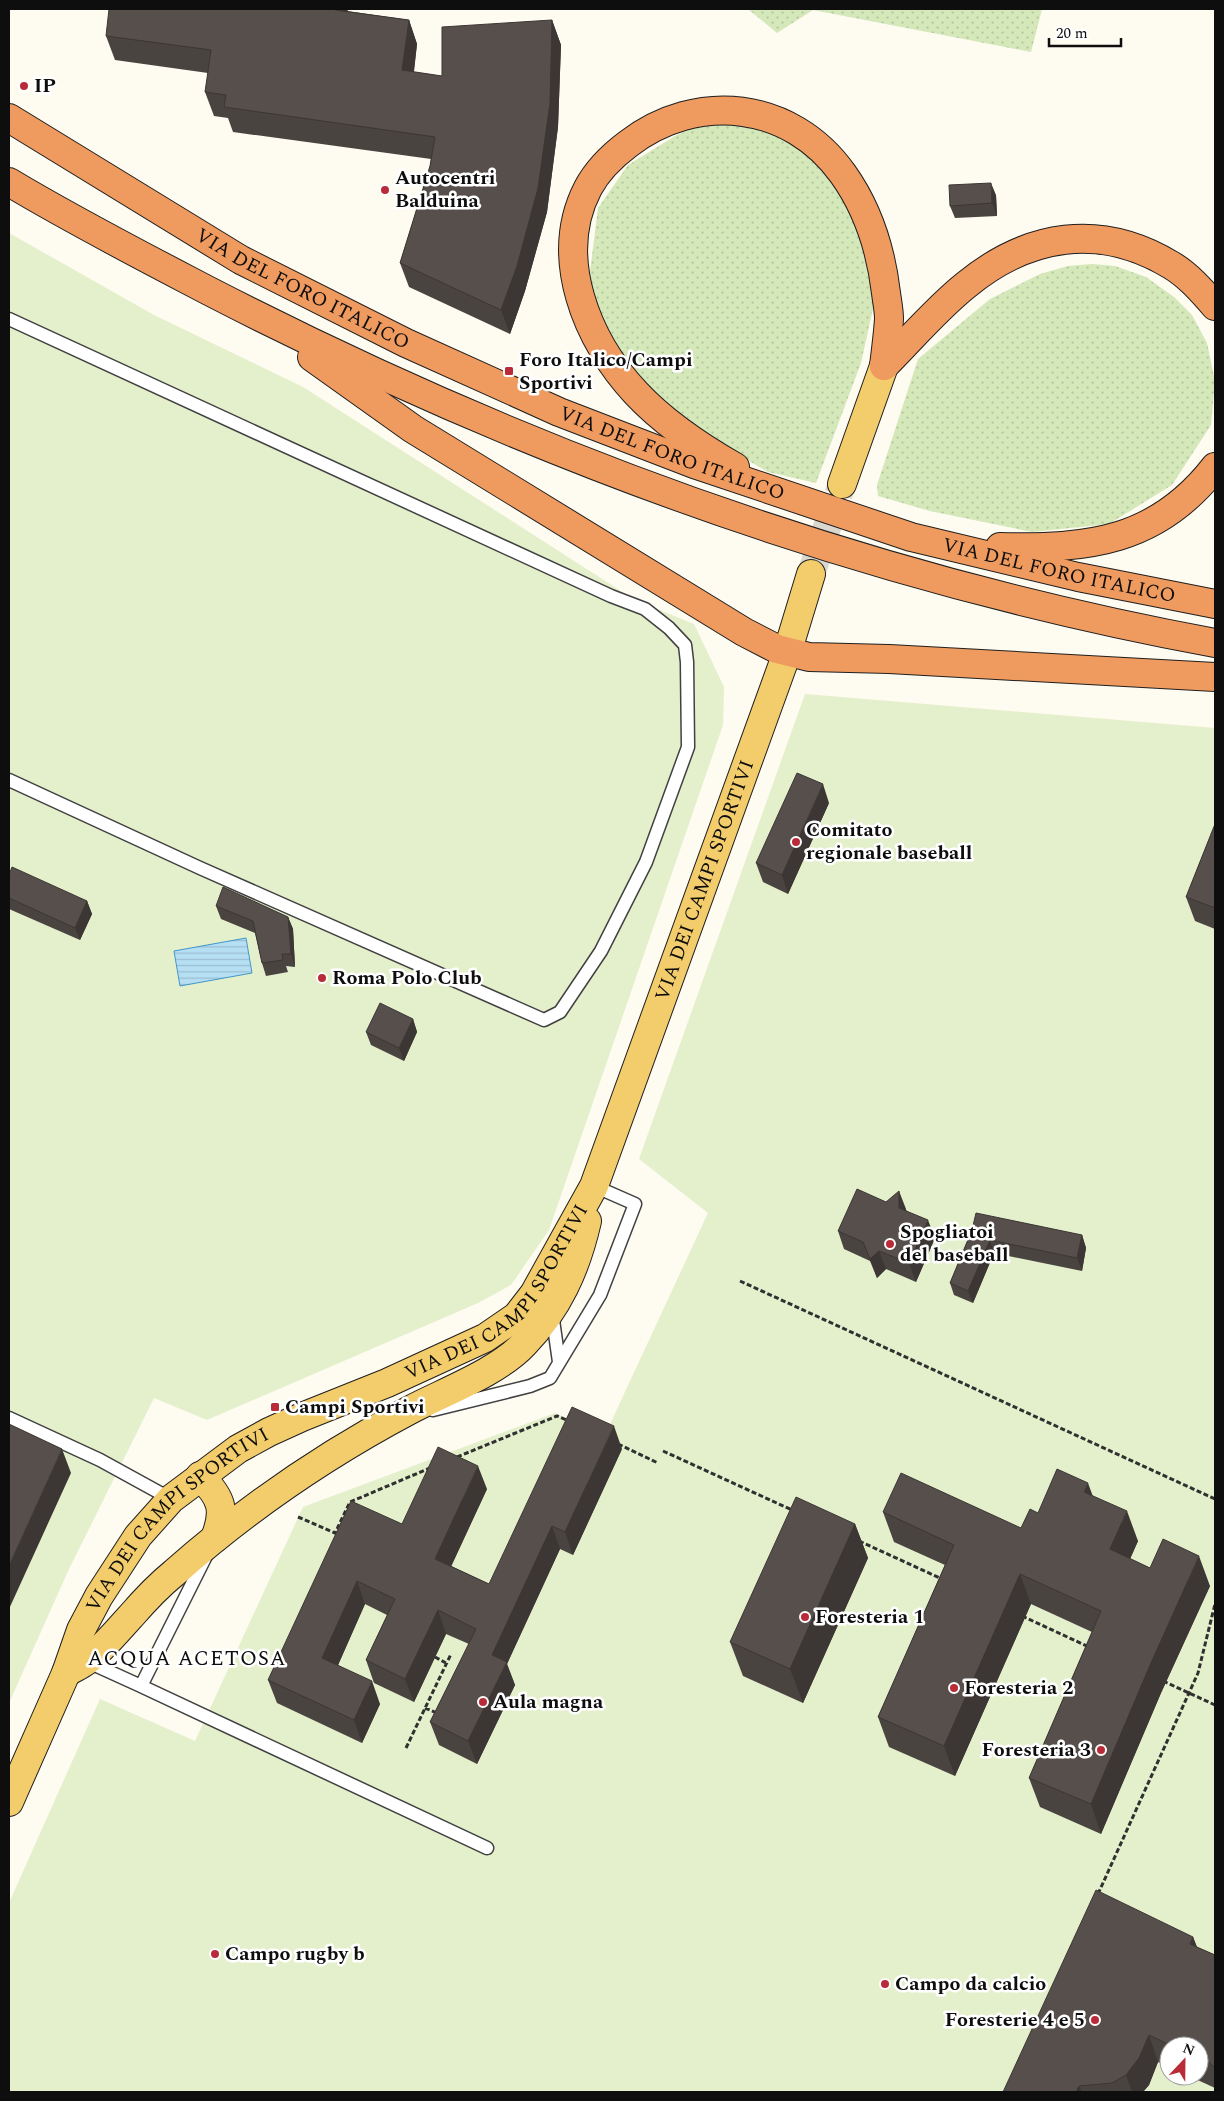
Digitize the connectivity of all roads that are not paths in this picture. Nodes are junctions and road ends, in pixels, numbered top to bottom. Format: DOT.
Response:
graph roads {
  1 [pos="9,118"];
  2 [pos="9,182"];
  3 [pos="1215,306"];
  4 [pos="244,309"];
  5 [pos="9,319"];
  6 [pos="884,366"];
  7 [pos="1215,467"];
  8 [pos="842,484"];
  9 [pos="801,501"];
  10 [pos="940,545"];
  11 [pos="811,574"];
  12 [pos="1215,604"];
  13 [pos="1215,643"];
  14 [pos="787,653"];
  15 [pos="1215,677"];
  16 [pos="9,780"];
  17 [pos="594,1186"];
  18 [pos="546,1273"];
  19 [pos="554,1319"];
  20 [pos="579,1332"];
  21 [pos="560,1362"];
  22 [pos="9,1418"];
  23 [pos="392,1420"];
  24 [pos="200,1476"];
  25 [pos="171,1499"];
  26 [pos="215,1538"];
  27 [pos="76,1667"];
  28 [pos="141,1686"];
  29 [pos="9,1802"];
  30 [pos="486,1848"];
  1 -- 9 [label="highway, VIA DEL FORO ITALICO"];
  2 -- 4 [label="highway, VIA DEL FORO ITALICO"];
  3 -- 6 [label="highway"];
  4 -- 13 [label="highway, VIA DEL FORO ITALICO"];
  4 -- 14 [label="highway"];
  5 -- 16 [label="lane"];
  6 -- 8 [label="main road"];
  6 -- 9 [label="highway"];
  7 -- 10 [label="highway"];
  9 -- 10 [label="highway, VIA DEL FORO ITALICO"];
  10 -- 12 [label="highway, VIA DEL FORO ITALICO"];
  11 -- 14 [label="main road, VIA DEI CAMPI SPORTIVI"];
  14 -- 15 [label="highway"];
  14 -- 17 [label="main road, VIA DEI CAMPI SPORTIVI"];
  17 -- 18 [label="main road, VIA DEI CAMPI SPORTIVI"];
  17 -- 19 [label="main road, VIA DEI CAMPI SPORTIVI"];
  17 -- 20 [label="lane"];
  18 -- 19 [label="lane"];
  18 -- 24 [label="main road, VIA DEI CAMPI SPORTIVI"];
  19 -- 20 [label="lane"];
  19 -- 21 [label="lane"];
  19 -- 23 [label="main road, VIA DEI CAMPI SPORTIVI"];
  20 -- 21 [label="lane"];
  21 -- 23 [label="lane"];
  22 -- 25 [label="lane"];
  23 -- 26 [label="main road, VIA DEI CAMPI SPORTIVI"];
  24 -- 25 [label="main road, VIA DEI CAMPI SPORTIVI"];
  24 -- 26 [label="main road"];
  25 -- 27 [label="main road, VIA DEI CAMPI SPORTIVI"];
  26 -- 27 [label="main road, VIA DEI CAMPI SPORTIVI"];
  26 -- 28 [label="lane"];
  27 -- 28 [label="lane"];
  27 -- 29 [label="main road, VIA DEI CAMPI SPORTIVI"];
  28 -- 30 [label="lane"];
}
